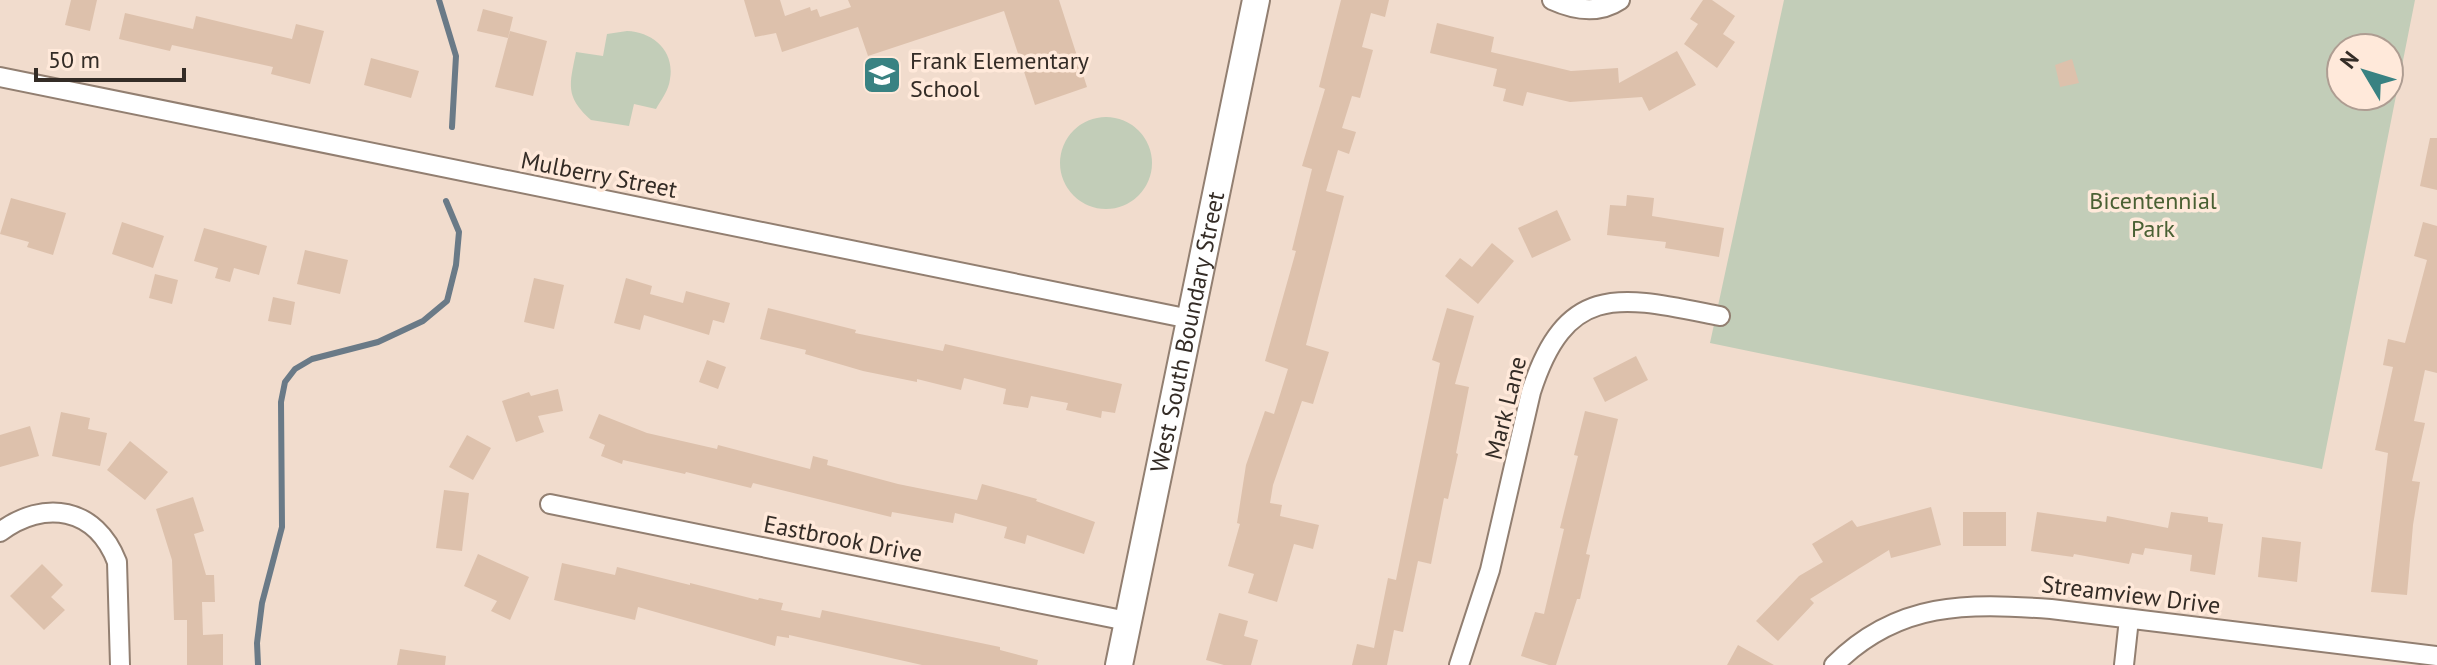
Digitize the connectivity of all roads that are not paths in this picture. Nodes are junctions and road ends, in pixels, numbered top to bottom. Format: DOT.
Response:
graph roads {
  1 [pos="1256,0"];
  2 [pos="1552,0"];
  3 [pos="1620,0"];
  4 [pos="0,77"];
  5 [pos="1720,316"];
  6 [pos="1190,319"];
  7 [pos="550,504"];
  8 [pos="0,532"];
  9 [pos="2129,619"];
  10 [pos="1127,621"];
  11 [pos="2437,656"];
  12 [pos="120,665"];
  13 [pos="1119,665"];
  14 [pos="1459,665"];
  15 [pos="1834,665"];
  16 [pos="2124,665"];
  1 -- 6 [label="street, West South Boundary Street"];
  2 -- 3 [label="street"];
  4 -- 6 [label="street, Mulberry Street"];
  5 -- 14 [label="street, Mark Lane"];
  6 -- 10 [label="street, West South Boundary Street"];
  7 -- 10 [label="street, Eastbrook Drive"];
  8 -- 12 [label="street"];
  9 -- 11 [label="street, Streamview Drive"];
  9 -- 15 [label="street, Streamview Drive"];
  9 -- 16 [label="street"];
  10 -- 13 [label="street, West South Boundary Street"];
}
